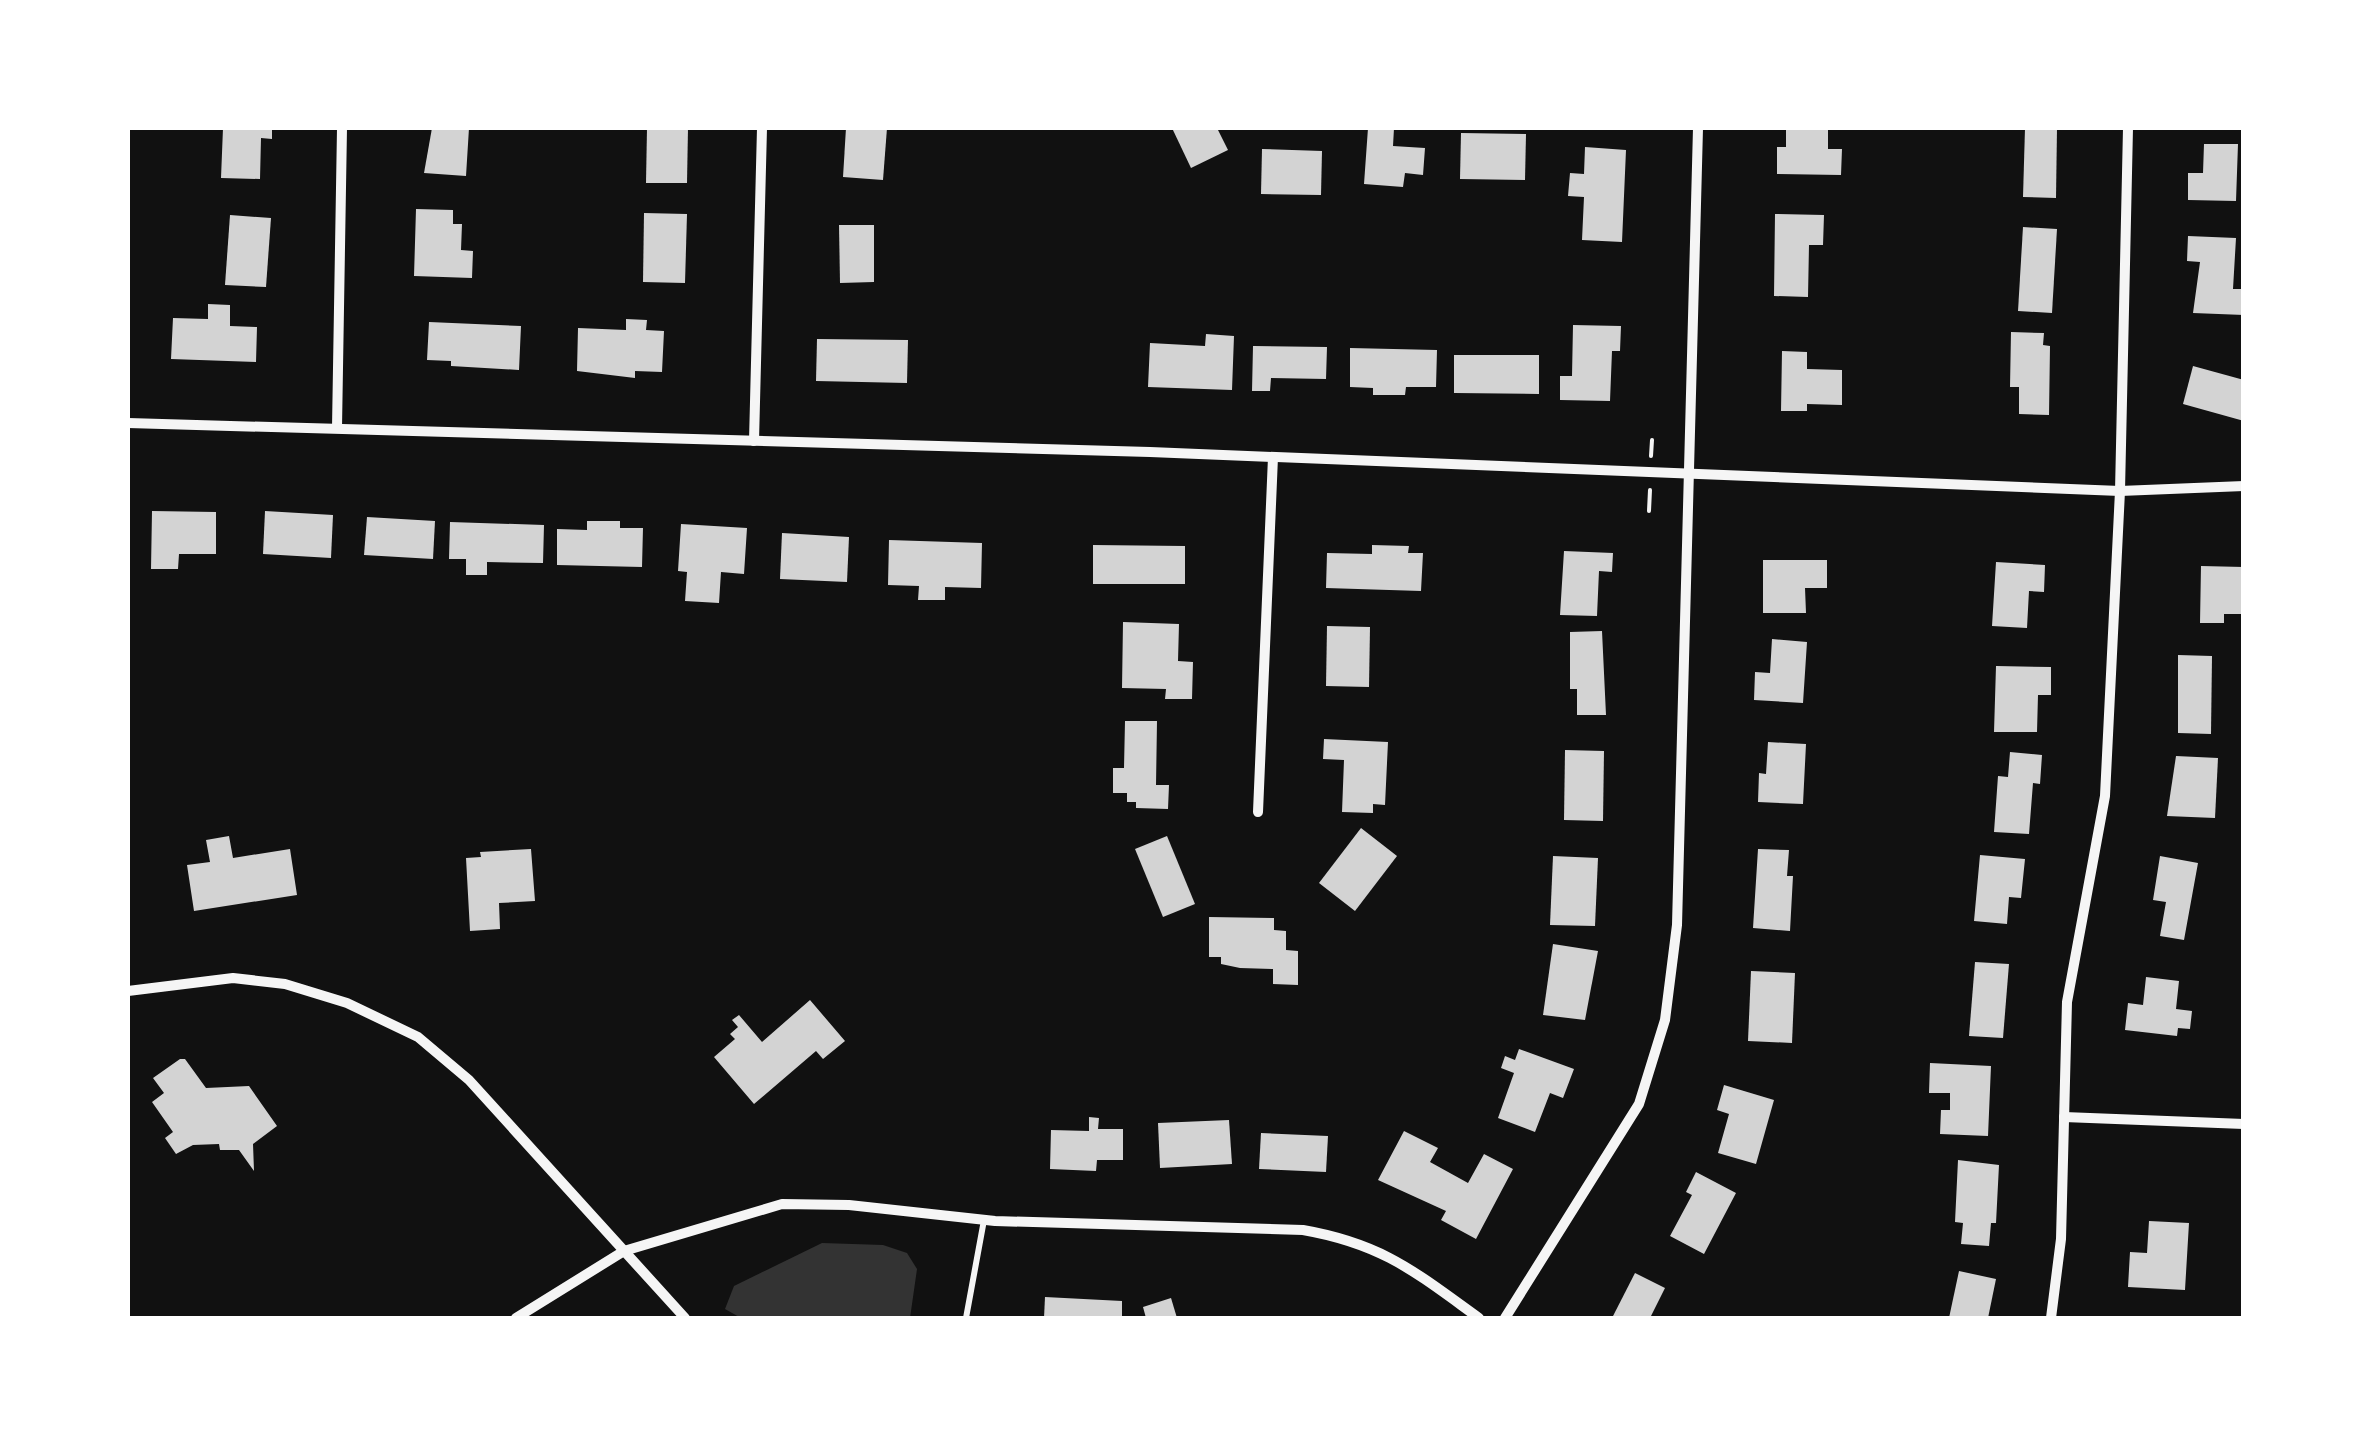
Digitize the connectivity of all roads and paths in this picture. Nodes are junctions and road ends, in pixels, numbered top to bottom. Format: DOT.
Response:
graph roads {
  1 [pos="342,128"];
  2 [pos="762,128"];
  3 [pos="1698,128"];
  4 [pos="2128,128"];
  5 [pos="128,423"];
  6 [pos="337,428"];
  7 [pos="754,440"];
  8 [pos="1273,457"];
  9 [pos="1690,470"];
  10 [pos="2244,486"];
  11 [pos="2120,491"];
  12 [pos="1258,812"];
  13 [pos="128,991"];
  14 [pos="2064,1117"];
  15 [pos="2244,1124"];
  16 [pos="984,1220"];
  17 [pos="624,1251"];
  18 [pos="516,1318"];
  19 [pos="684,1318"];
  20 [pos="966,1318"];
  21 [pos="1479,1318"];
  22 [pos="1505,1318"];
  23 [pos="2051,1318"];
  1 -- 6 [label="street"];
  2 -- 7 [label="street"];
  3 -- 9 [label="street"];
  4 -- 11 [label="street"];
  5 -- 6 [label="street"];
  6 -- 7 [label="street"];
  7 -- 8 [label="street"];
  8 -- 9 [label="street"];
  8 -- 12 [label="street"];
  9 -- 11 [label="street"];
  9 -- 22 [label="street"];
  10 -- 11 [label="street"];
  11 -- 14 [label="street"];
  13 -- 17 [label="street"];
  14 -- 15 [label="street"];
  14 -- 23 [label="street"];
  16 -- 17 [label="street"];
  16 -- 20 [label="lane"];
  16 -- 21 [label="street"];
  17 -- 18 [label="street"];
  17 -- 19 [label="street"];
}
